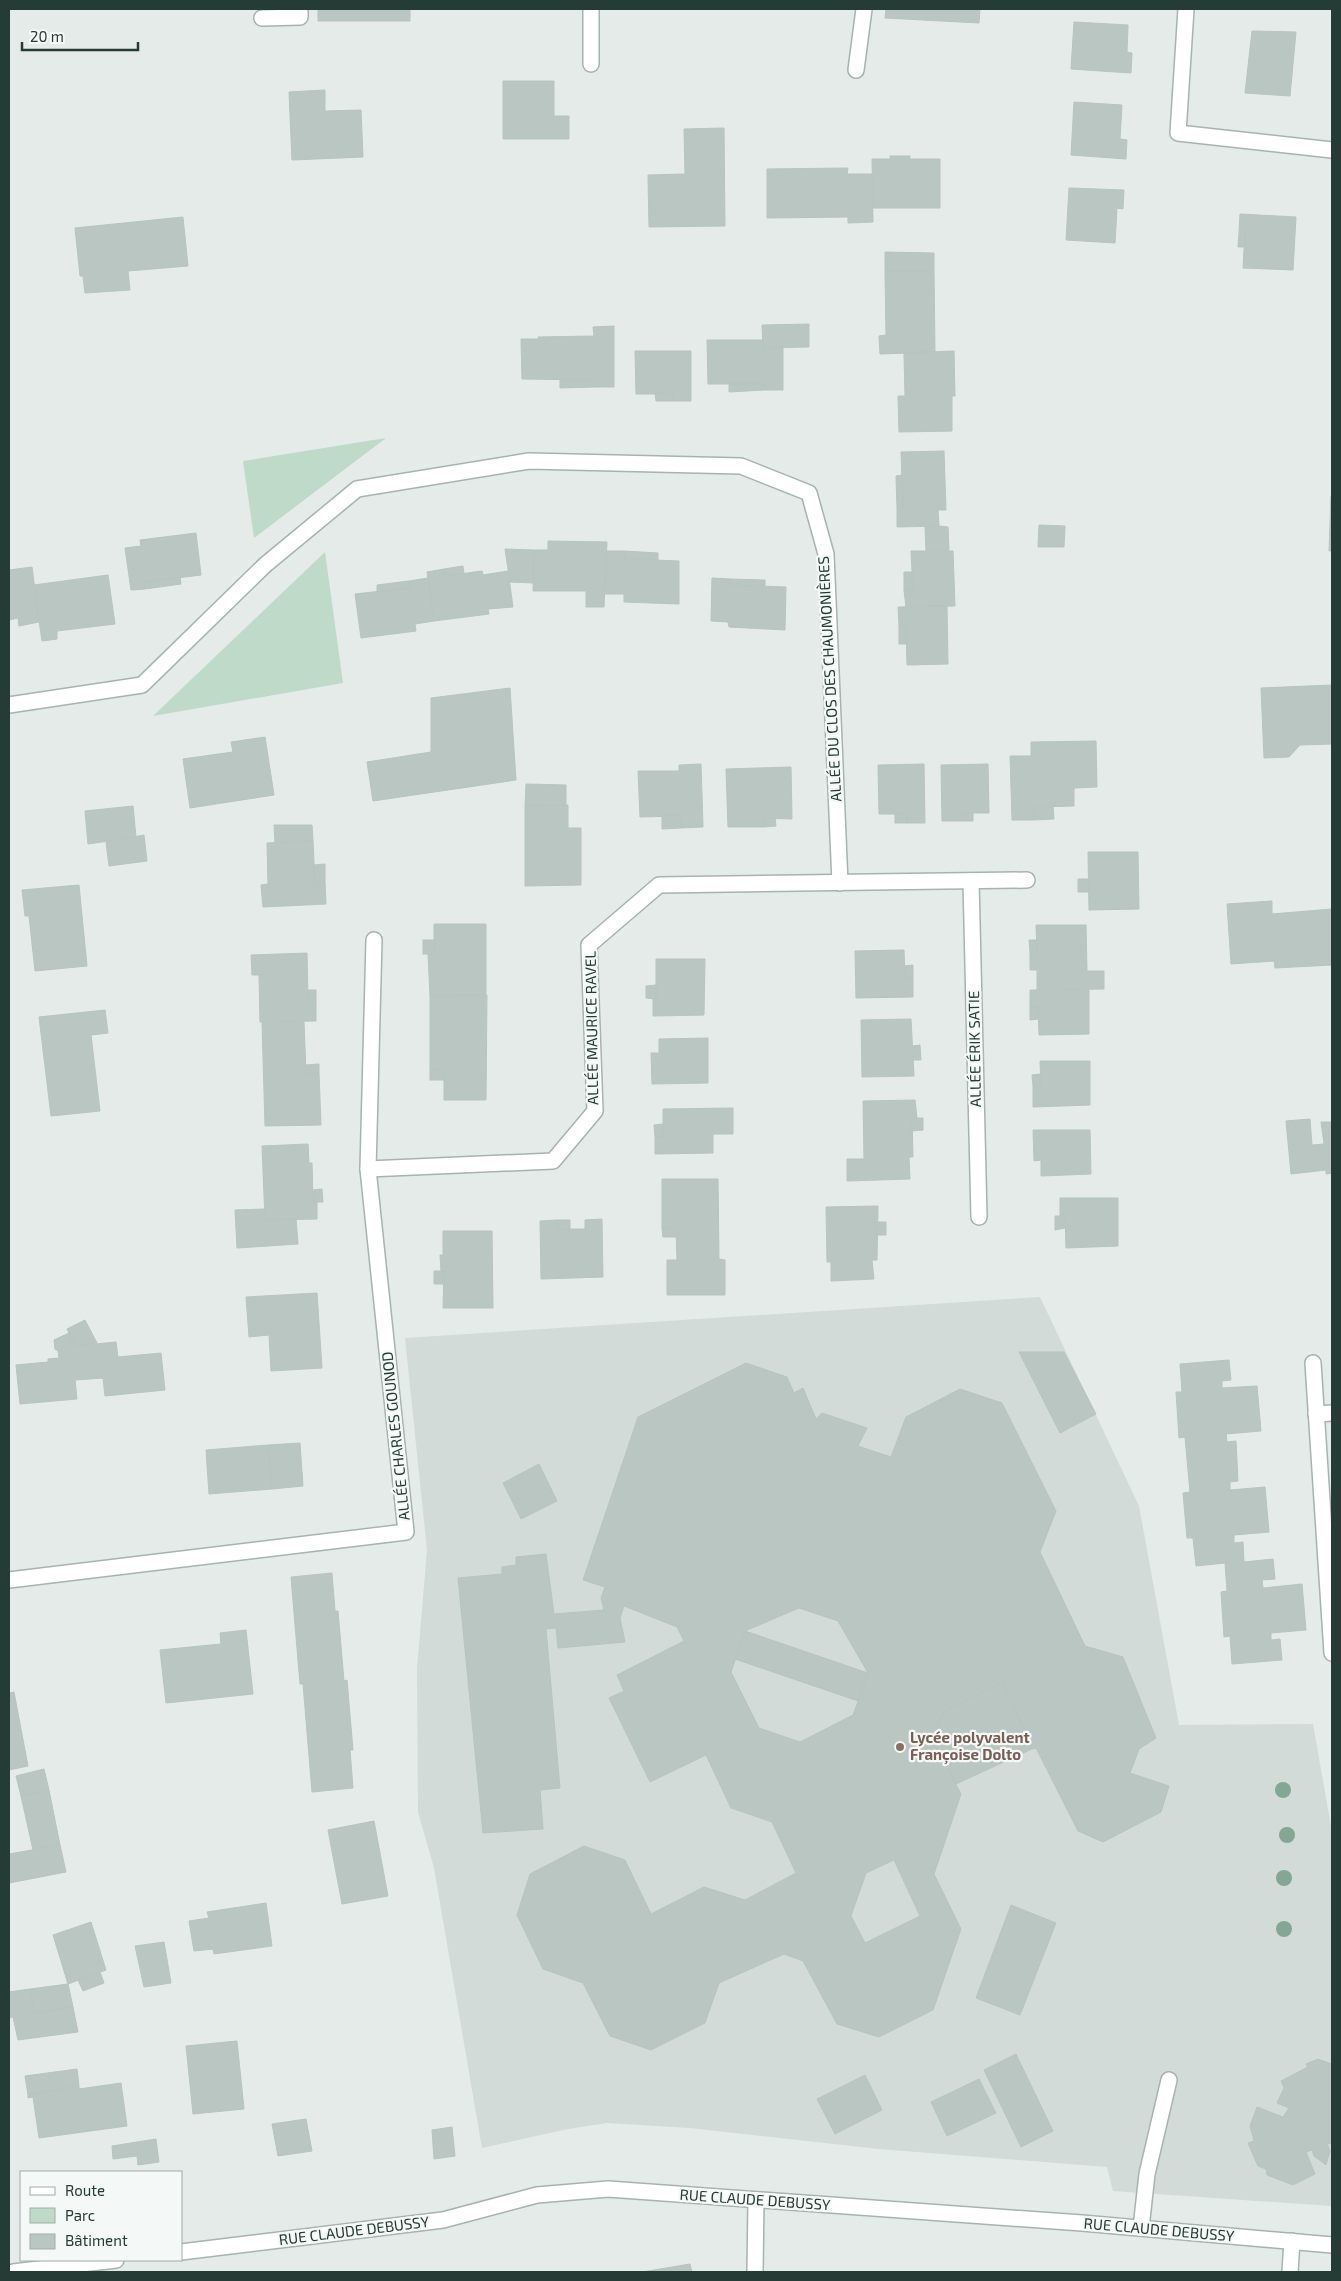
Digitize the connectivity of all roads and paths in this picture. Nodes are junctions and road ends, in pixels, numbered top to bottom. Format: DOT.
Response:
graph roads {
  1 [pos="300,9"];
  2 [pos="591,9"];
  3 [pos="864,9"];
  4 [pos="1186,9"];
  5 [pos="262,18"];
  6 [pos="591,64"];
  7 [pos="856,70"];
  8 [pos="1332,150"];
  9 [pos="9,704"];
  10 [pos="1026,880"];
  11 [pos="971,881"];
  12 [pos="840,883"];
  13 [pos="374,940"];
  14 [pos="368,1169"];
  15 [pos="979,1217"];
  16 [pos="1313,1363"];
  17 [pos="1332,1413"];
  18 [pos="1316,1414"];
  19 [pos="9,1580"];
  20 [pos="1332,1653"];
  21 [pos="1169,2080"];
  22 [pos="756,2200"];
  23 [pos="1141,2228"];
  24 [pos="1292,2241"];
  25 [pos="1332,2245"];
  26 [pos="182,2252"];
  27 [pos="107,2261"];
  28 [pos="13,2272"];
  29 [pos="755,2272"];
  30 [pos="1290,2272"];
  1 -- 5 [label="street"];
  2 -- 6 [label="street"];
  3 -- 7 [label="street"];
  4 -- 8 [label="street"];
  9 -- 12 [label="street, ALLÉE DU CLOS DES CHAUMONIÈRES"];
  10 -- 11 [label="street, ALLÉE MAURICE RAVEL"];
  11 -- 12 [label="street, ALLÉE MAURICE RAVEL"];
  11 -- 15 [label="street, ALLÉE ÉRIK SATIE"];
  12 -- 14 [label="street, ALLÉE MAURICE RAVEL"];
  13 -- 14 [label="street, ALLÉE CHARLES GOUNOD"];
  14 -- 19 [label="street, ALLÉE CHARLES GOUNOD"];
  16 -- 18 [label="street"];
  17 -- 18 [label="street"];
  18 -- 20 [label="street"];
  21 -- 23 [label="street"];
  22 -- 23 [label="street, RUE CLAUDE DEBUSSY"];
  22 -- 26 [label="street, RUE CLAUDE DEBUSSY"];
  22 -- 29 [label="street"];
  23 -- 24 [label="street, RUE CLAUDE DEBUSSY"];
  24 -- 25 [label="street, RUE CLAUDE DEBUSSY"];
  24 -- 30 [label="street"];
  27 -- 28 [label="street"];
}
